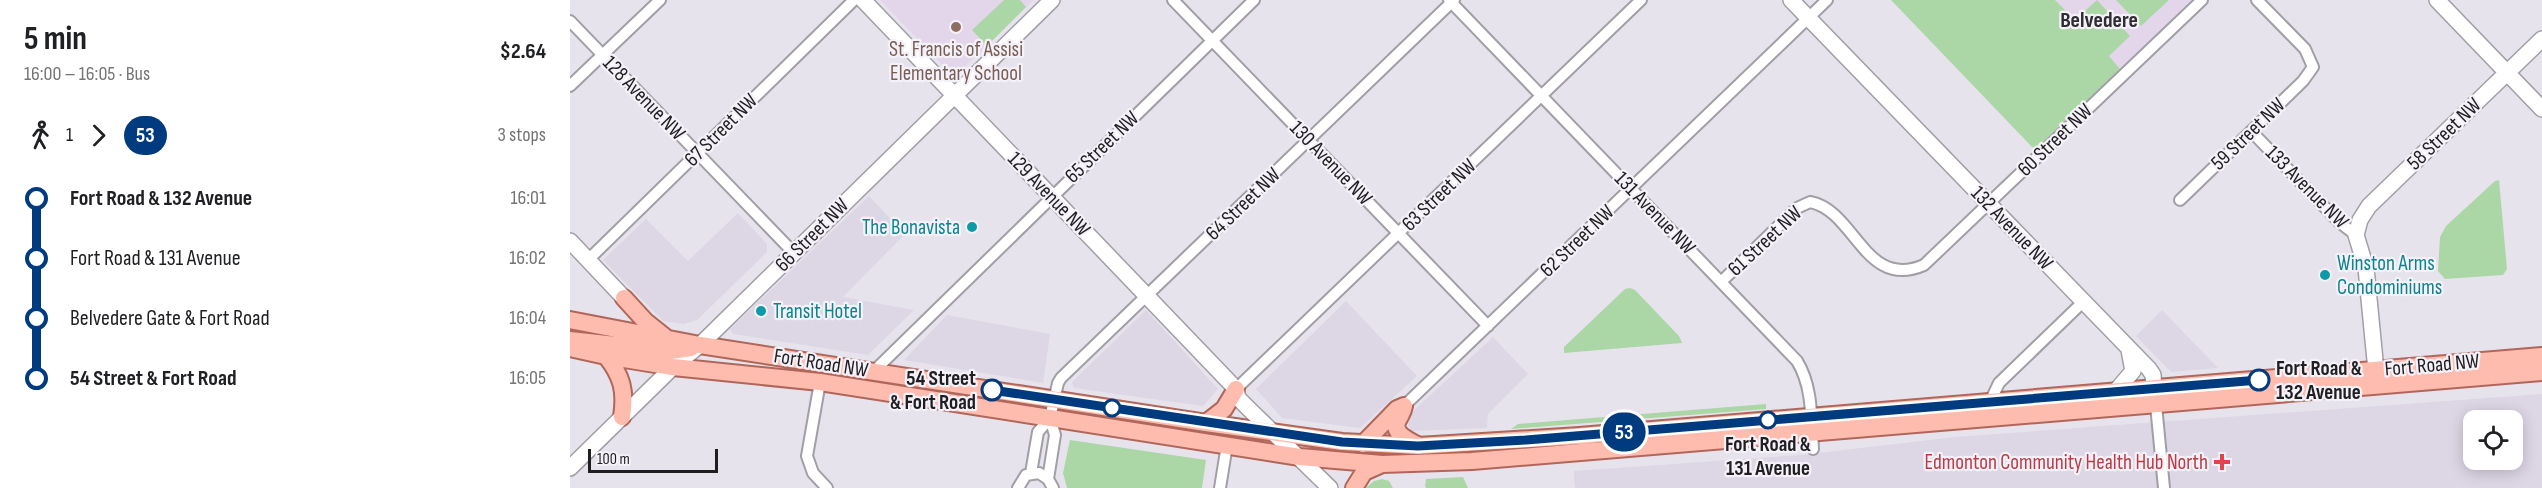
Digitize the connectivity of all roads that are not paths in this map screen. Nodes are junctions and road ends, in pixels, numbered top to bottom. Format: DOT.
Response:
graph roads {
  1 [pos="660,0"];
  2 [pos="854,0"];
  3 [pos="862,0"];
  4 [pos="1052,0"];
  5 [pos="1173,0"];
  6 [pos="1254,0"];
  7 [pos="1641,0"];
  8 [pos="1791,0"];
  9 [pos="1827,0"];
  10 [pos="2202,0"];
  11 [pos="2257,0"];
  12 [pos="2437,0"];
  13 [pos="1451,1"];
  14 [pos="1808,18"];
  15 [pos="570,21"];
  16 [pos="2542,39"];
  17 [pos="1212,40"];
  18 [pos="603,56"];
  19 [pos="2507,73"];
  20 [pos="570,86"];
  21 [pos="953,95"];
  22 [pos="1542,96"];
  23 [pos="2542,109"];
  24 [pos="2251,131"];
  25 [pos="1309,141"];
  26 [pos="698,153"];
  27 [pos="1631,188"];
  28 [pos="1052,196"];
  29 [pos="2180,200"];
  30 [pos="1810,202"];
  31 [pos="1988,204"];
  32 [pos="1399,234"];
  33 [pos="2356,235"];
  34 [pos="570,241"];
  35 [pos="794,252"];
  36 [pos="588,260"];
  37 [pos="1721,282"];
  38 [pos="1147,296"];
  39 [pos="624,298"];
  40 [pos="2084,301"];
  41 [pos="570,320"];
  42 [pos="608,326"];
  43 [pos="1488,326"];
  44 [pos="665,337"];
  45 [pos="570,340"];
  46 [pos="700,345"];
  47 [pos="2129,347"];
  48 [pos="570,348"];
  49 [pos="606,356"];
  50 [pos="2542,356"];
  51 [pos="828,364"];
  52 [pos="674,367"];
  53 [pos="874,372"];
  54 [pos="2542,372"];
  55 [pos="2376,378"];
  56 [pos="820,382"];
  57 [pos="1236,389"];
  58 [pos="2115,392"];
  59 [pos="2155,397"];
  60 [pos="1054,399"];
  61 [pos="1990,402"];
  62 [pos="1404,406"];
  63 [pos="622,417"];
  64 [pos="1050,418"];
  65 [pos="1206,423"];
  66 [pos="1275,433"];
  67 [pos="1812,433"];
  68 [pos="1363,444"];
  69 [pos="1227,446"];
  70 [pos="1418,446"];
  71 [pos="1300,457"];
  72 [pos="1382,464"];
  73 [pos="570,468"];
  74 [pos="1031,473"];
  75 [pos="1051,483"];
  76 [pos="827,488"];
  77 [pos="1018,488"];
  78 [pos="1220,488"];
  79 [pos="1330,488"];
  80 [pos="1354,488"];
  81 [pos="2164,488"];
  1 -- 18 [label="street"];
  2 -- 26 [label="street, 67 Street NW"];
  3 -- 21 [label="street, 129 Avenue NW"];
  4 -- 21 [label="street, 66 Street NW"];
  5 -- 17 [label="street, 130 Avenue NW"];
  6 -- 17 [label="street, 65 Street NW"];
  7 -- 22 [label="street, 63 Street NW"];
  8 -- 14 [label="street, 132 Avenue NW"];
  9 -- 14 [label="street, 62 Street NW"];
  10 -- 31 [label="street, 60 Street NW"];
  11 -- 24 [label="street, 59 Street NW"];
  12 -- 19 [label="street"];
  13 -- 22 [label="street, 131 Avenue NW"];
  13 -- 25 [label="street, 64 Street NW"];
  14 -- 27 [label="street, 62 Street NW"];
  14 -- 31 [label="street, 132 Avenue NW"];
  15 -- 18 [label="street, 128 Avenue NW"];
  16 -- 19 [label="street, 58 Street NW"];
  17 -- 25 [label="street, 130 Avenue NW"];
  17 -- 28 [label="street, 65 Street NW"];
  18 -- 20 [label="street"];
  18 -- 26 [label="street, 128 Avenue NW"];
  19 -- 23 [label="street"];
  19 -- 33 [label="street, 58 Street NW"];
  21 -- 28 [label="street, 129 Avenue NW"];
  21 -- 35 [label="street, 66 Street NW"];
  22 -- 27 [label="street, 131 Avenue NW"];
  22 -- 32 [label="street, 63 Street NW"];
  24 -- 29 [label="street, 59 Street NW"];
  24 -- 33 [label="street, 133 Avenue NW"];
  25 -- 32 [label="street, 130 Avenue NW"];
  25 -- 38 [label="street, 64 Street NW"];
  26 -- 35 [label="street, 128 Avenue NW"];
  26 -- 36 [label="street, 67 Street NW"];
  27 -- 37 [label="street, 131 Avenue NW"];
  27 -- 43 [label="street, 62 Street NW"];
  28 -- 38 [label="street, 129 Avenue NW"];
  28 -- 53 [label="street, 65 Street NW"];
  30 -- 31 [label="street, 60 Street NW"];
  30 -- 37 [label="street, 61 Street NW"];
  31 -- 40 [label="street, 132 Avenue NW"];
  32 -- 43 [label="street, 130 Avenue NW"];
  32 -- 57 [label="street, 63 Street NW"];
  33 -- 55 [label="street, 133 Avenue NW"];
  34 -- 36 [label="street"];
  35 -- 46 [label="street, 66 Street NW"];
  36 -- 39 [label="street"];
  37 -- 67 [label="street, 131 Avenue NW"];
  38 -- 57 [label="street, 129 Avenue NW"];
  38 -- 60 [label="street, 64 Street NW"];
  39 -- 42 [label="main road"];
  39 -- 44 [label="main road"];
  40 -- 47 [label="street, 132 Avenue NW"];
  40 -- 61 [label="street"];
  41 -- 42 [label="main road, Fort Road NW"];
  42 -- 44 [label="main road, Fort Road NW"];
  43 -- 62 [label="street, 62 Street NW"];
  44 -- 46 [label="main road, Fort Road NW"];
  45 -- 46 [label="main road"];
  46 -- 51 [label="main road, Fort Road NW"];
  46 -- 52 [label="street, 66 Street NW"];
  47 -- 58 [label="street"];
  47 -- 59 [label="street, 132 Avenue NW"];
  48 -- 49 [label="main road, Fort Road NW"];
  49 -- 52 [label="main road, Fort Road NW"];
  49 -- 63 [label="main road"];
  50 -- 55 [label="main road, Fort Road NW"];
  51 -- 52 [label="main road"];
  51 -- 53 [label="main road, Fort Road NW"];
  52 -- 56 [label="main road, Fort Road NW"];
  52 -- 63 [label="street, 66 Street NW"];
  53 -- 60 [label="main road, Fort Road NW"];
  54 -- 55 [label="main road, Fort Road NW"];
  55 -- 59 [label="main road, Fort Road NW"];
  56 -- 64 [label="main road, Fort Road NW"];
  56 -- 76 [label="street"];
  57 -- 65 [label="main road"];
  57 -- 66 [label="street, 129 Avenue NW"];
  58 -- 59 [label="main road, Fort Road NW"];
  58 -- 61 [label="main road, Fort Road NW"];
  59 -- 67 [label="main road, Fort Road NW"];
  59 -- 81 [label="street, 132 Avenue NW"];
  60 -- 64 [label="street, 64 Street NW"];
  60 -- 65 [label="main road, Fort Road NW"];
  61 -- 67 [label="main road, Fort Road NW"];
  62 -- 68 [label="main road"];
  62 -- 70 [label="main road"];
  63 -- 73 [label="street, 66 Street NW"];
  64 -- 69 [label="main road, Fort Road NW"];
  64 -- 74 [label="street"];
  64 -- 75 [label="street"];
  65 -- 66 [label="main road, Fort Road NW"];
  66 -- 68 [label="main road, Fort Road NW"];
  66 -- 71 [label="street, 129 Avenue NW"];
  67 -- 70 [label="main road, Fort Road NW"];
  67 -- 72 [label="main road, Fort Road NW"];
  68 -- 70 [label="main road, Fort Road NW"];
  69 -- 71 [label="main road, Fort Road NW"];
  69 -- 78 [label="street"];
  71 -- 72 [label="main road, Fort Road NW"];
  71 -- 79 [label="street, 129 Avenue NW"];
  72 -- 80 [label="main road"];
  74 -- 75 [label="street"];
  74 -- 77 [label="street"];
}
